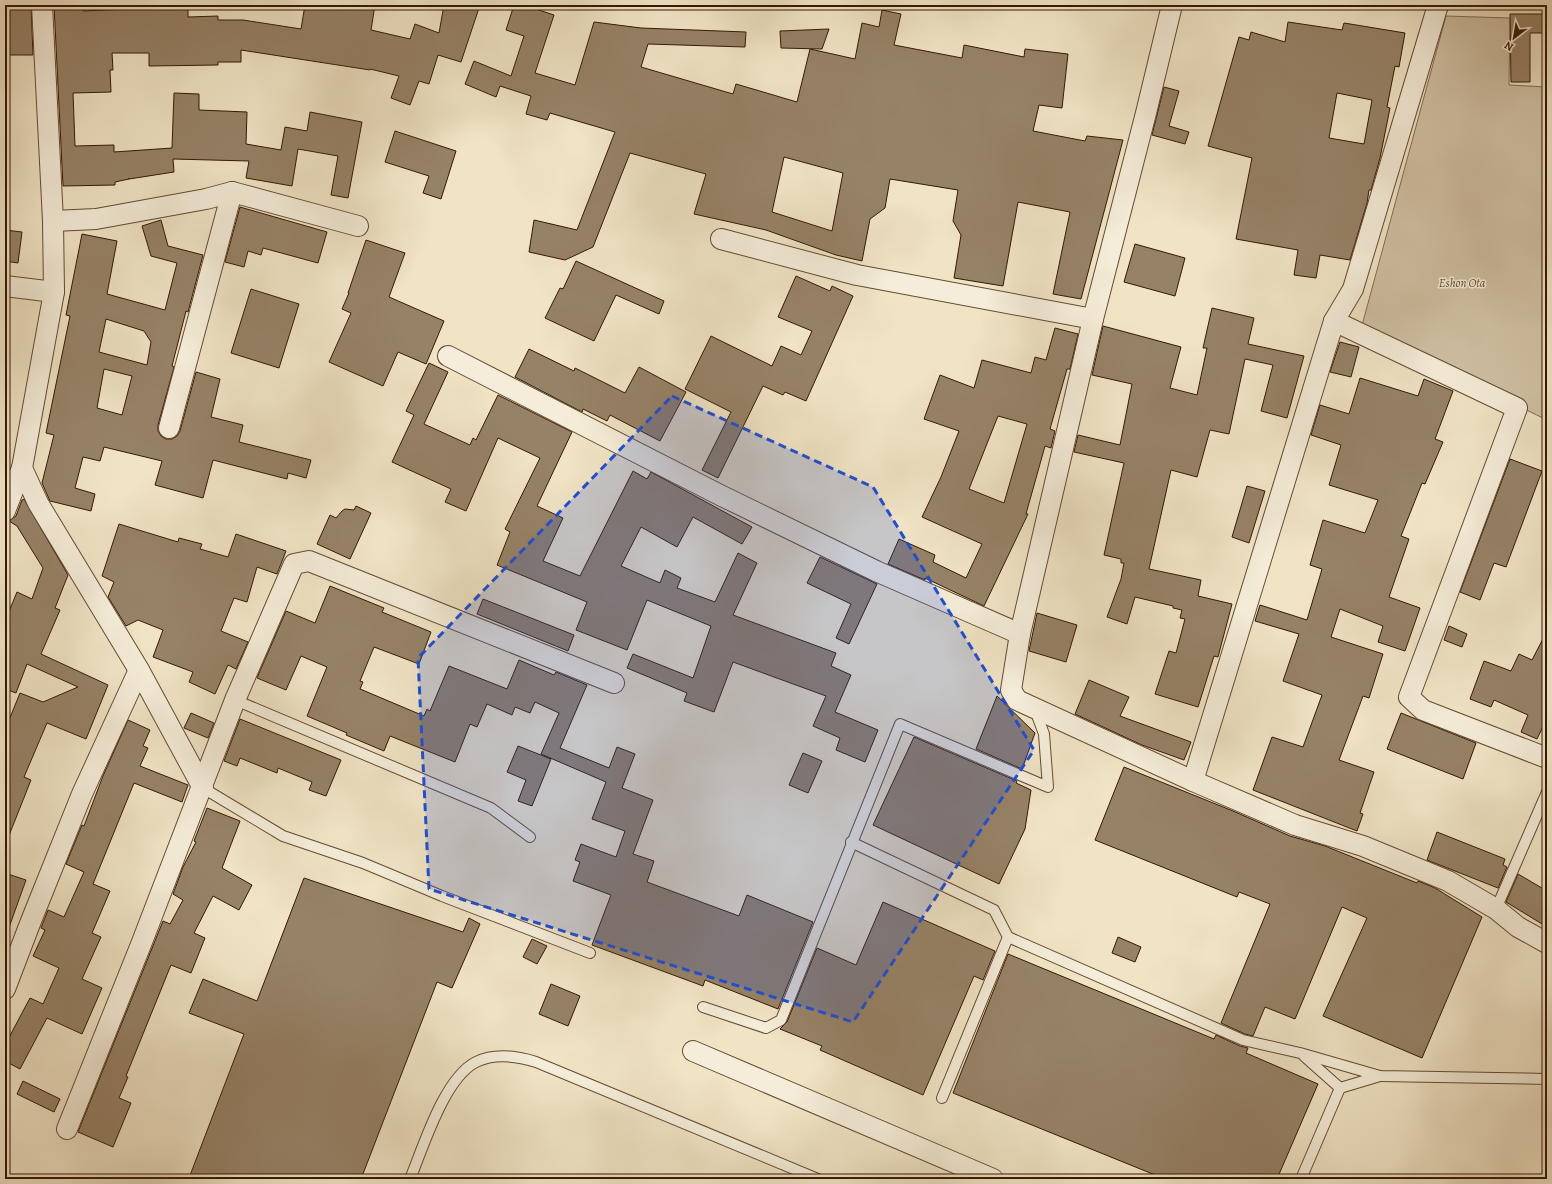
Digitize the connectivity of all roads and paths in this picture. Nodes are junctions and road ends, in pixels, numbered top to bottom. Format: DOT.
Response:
graph roads {
  1 [pos="42,5"];
  2 [pos="1172,5"];
  3 [pos="1438,5"];
  4 [pos="232,192"];
  5 [pos="53,221"];
  6 [pos="358,226"];
  7 [pos="721,239"];
  8 [pos="5,286"];
  9 [pos="54,292"];
  10 [pos="1093,319"];
  11 [pos="1334,321"];
  12 [pos="448,356"];
  13 [pos="169,428"];
  14 [pos="22,468"];
  15 [pos="5,511"];
  16 [pos="1020,634"];
  17 [pos="139,670"];
  18 [pos="614,683"];
  19 [pos="236,700"];
  20 [pos="1038,709"];
  21 [pos="1547,758"];
  22 [pos="1193,781"];
  23 [pos="203,788"];
  24 [pos="1547,792"];
  25 [pos="530,837"];
  26 [pos="851,842"];
  27 [pos="1496,909"];
  28 [pos="1008,937"];
  29 [pos="1547,943"];
  30 [pos="590,953"];
  31 [pos="5,989"];
  32 [pos="702,1007"];
  33 [pos="692,1051"];
  34 [pos="1300,1053"];
  35 [pos="1380,1076"];
  36 [pos="1547,1079"];
  37 [pos="1340,1088"];
  38 [pos="942,1098"];
  39 [pos="67,1129"];
  40 [pos="410,1179"];
  41 [pos="818,1179"];
  42 [pos="993,1179"];
  43 [pos="1301,1179"];
  1 -- 5 [label="street"];
  2 -- 10 [label="street"];
  3 -- 11 [label="street"];
  4 -- 5 [label="street"];
  4 -- 6 [label="street"];
  4 -- 13 [label="street"];
  5 -- 9 [label="street"];
  7 -- 10 [label="street"];
  8 -- 9 [label="street"];
  9 -- 14 [label="street"];
  10 -- 16 [label="street"];
  11 -- 21 [label="street"];
  11 -- 22 [label="street"];
  12 -- 16 [label="street"];
  14 -- 15 [label="street"];
  14 -- 17 [label="street"];
  16 -- 20 [label="street"];
  17 -- 23 [label="street"];
  17 -- 31 [label="street"];
  18 -- 19 [label="street"];
  19 -- 23 [label="street"];
  19 -- 25 [label="lane"];
  20 -- 22 [label="street"];
  20 -- 26 [label="lane"];
  22 -- 27 [label="street"];
  23 -- 30 [label="lane"];
  23 -- 39 [label="street"];
  24 -- 27 [label="lane"];
  26 -- 28 [label="lane"];
  26 -- 32 [label="lane"];
  27 -- 29 [label="street"];
  28 -- 34 [label="lane"];
  28 -- 38 [label="lane"];
  33 -- 42 [label="street"];
  34 -- 35 [label="lane"];
  34 -- 37 [label="lane"];
  35 -- 36 [label="lane"];
  35 -- 37 [label="lane"];
  37 -- 43 [label="lane"];
  40 -- 41 [label="lane"];
}
